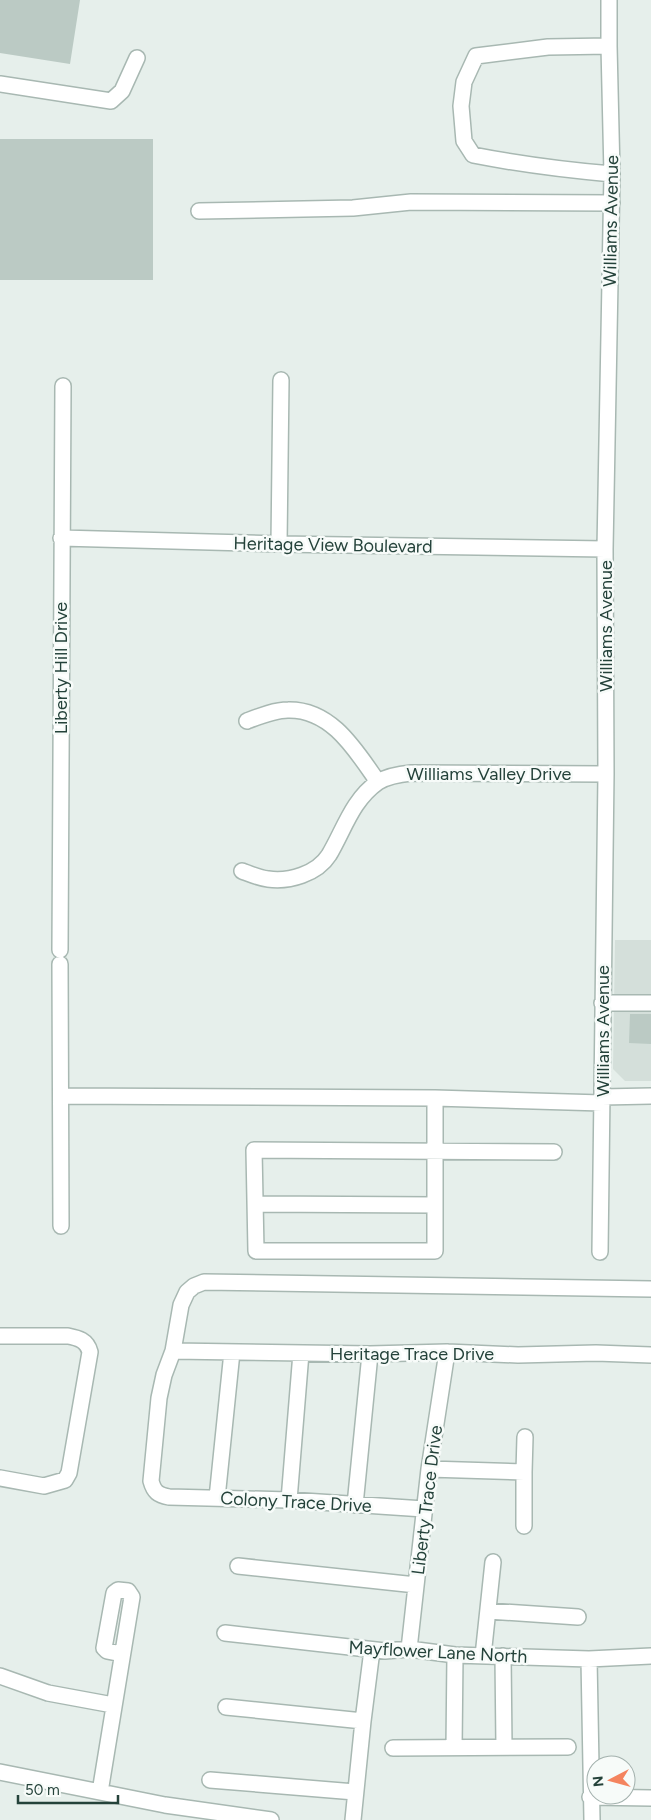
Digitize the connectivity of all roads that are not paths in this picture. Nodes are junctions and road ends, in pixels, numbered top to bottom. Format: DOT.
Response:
graph roads {
  1 [pos="609,0"];
  2 [pos="609,46"];
  3 [pos="137,58"];
  4 [pos="0,84"];
  5 [pos="612,174"];
  6 [pos="612,203"];
  7 [pos="199,211"];
  8 [pos="281,380"];
  9 [pos="63,386"];
  10 [pos="61,538"];
  11 [pos="279,544"];
  12 [pos="605,549"];
  13 [pos="247,721"];
  14 [pos="606,774"];
  15 [pos="378,782"];
  16 [pos="242,871"];
  17 [pos="602,1003"];
  18 [pos="651,1003"];
  19 [pos="62,1096"];
  20 [pos="651,1096"];
  21 [pos="435,1098"];
  22 [pos="602,1100"];
  23 [pos="435,1150"];
  24 [pos="554,1152"];
  25 [pos="256,1204"];
  26 [pos="435,1205"];
  27 [pos="61,1226"];
  28 [pos="600,1252"];
  29 [pos="651,1289"];
  30 [pos="0,1336"];
  31 [pos="173,1351"];
  32 [pos="232,1352"];
  33 [pos="447,1352"];
  34 [pos="301,1354"];
  35 [pos="370,1354"];
  36 [pos="651,1355"];
  37 [pos="525,1437"];
  38 [pos="429,1469"];
  39 [pos="524,1472"];
  40 [pos="0,1478"];
  41 [pos="217,1498"];
  42 [pos="289,1500"];
  43 [pos="355,1505"];
  44 [pos="424,1509"];
  45 [pos="524,1526"];
  46 [pos="493,1562"];
  47 [pos="238,1566"];
  48 [pos="416,1585"];
  49 [pos="488,1610"];
  50 [pos="578,1617"];
  51 [pos="225,1633"];
  52 [pos="409,1648"];
  53 [pos="372,1650"];
  54 [pos="122,1654"];
  55 [pos="455,1655"];
  56 [pos="483,1656"];
  57 [pos="503,1656"];
  58 [pos="651,1656"];
  59 [pos="589,1659"];
  60 [pos="0,1676"];
  61 [pos="114,1705"];
  62 [pos="226,1707"];
  63 [pos="363,1721"];
  64 [pos="504,1747"];
  65 [pos="568,1747"];
  66 [pos="393,1748"];
  67 [pos="454,1748"];
  68 [pos="590,1755"];
  69 [pos="0,1772"];
  70 [pos="210,1780"];
  71 [pos="100,1792"];
  72 [pos="355,1792"];
  73 [pos="636,1798"];
  74 [pos="651,1798"];
  75 [pos="591,1805"];
  76 [pos="271,1820"];
  77 [pos="353,1820"];
  78 [pos="592,1820"];
  1 -- 2 [label="street, Williams Avenue"];
  2 -- 5 [label="street, Williams Avenue"];
  2 -- 5 [label="street"];
  3 -- 4 [label="street"];
  5 -- 6 [label="street, Williams Avenue"];
  6 -- 7 [label="street"];
  6 -- 12 [label="street, Williams Avenue"];
  8 -- 11 [label="street"];
  9 -- 10 [label="street, Liberty Hill Drive"];
  10 -- 11 [label="street, Heritage View Boulevard"];
  10 -- 19 [label="street, Liberty Hill Drive"];
  11 -- 12 [label="street, Heritage View Boulevard"];
  12 -- 14 [label="street, Williams Avenue"];
  13 -- 15 [label="street"];
  14 -- 15 [label="street, Williams Valley Drive"];
  14 -- 17 [label="street, Williams Avenue"];
  15 -- 16 [label="street, Williams Valley Drive"];
  17 -- 18 [label="street"];
  17 -- 22 [label="street, Williams Avenue"];
  19 -- 21 [label="street"];
  19 -- 27 [label="street, Liberty Hill Drive"];
  20 -- 22 [label="street"];
  21 -- 22 [label="street"];
  21 -- 23 [label="street"];
  22 -- 28 [label="street, Williams Avenue"];
  23 -- 24 [label="street"];
  23 -- 25 [label="street"];
  23 -- 26 [label="street"];
  25 -- 26 [label="street"];
  25 -- 26 [label="street"];
  29 -- 31 [label="street"];
  30 -- 40 [label="street"];
  31 -- 32 [label="street, Heritage Trace Drive"];
  31 -- 41 [label="street, Colony Trace Drive"];
  32 -- 34 [label="street, Heritage Trace Drive"];
  32 -- 41 [label="street"];
  33 -- 35 [label="street, Heritage Trace Drive"];
  33 -- 36 [label="street, Heritage Trace Drive"];
  33 -- 38 [label="street, Liberty Trace Drive"];
  34 -- 35 [label="street, Heritage Trace Drive"];
  34 -- 42 [label="street"];
  35 -- 43 [label="street"];
  37 -- 39 [label="street"];
  38 -- 39 [label="street"];
  38 -- 44 [label="street, Liberty Trace Drive"];
  39 -- 45 [label="street"];
  41 -- 42 [label="street, Colony Trace Drive"];
  42 -- 43 [label="street, Colony Trace Drive"];
  43 -- 44 [label="street, Colony Trace Drive"];
  44 -- 48 [label="street, Liberty Trace Drive"];
  46 -- 49 [label="street"];
  47 -- 48 [label="street"];
  48 -- 52 [label="street, Liberty Trace Drive"];
  49 -- 50 [label="street"];
  49 -- 56 [label="street"];
  51 -- 53 [label="street, Mayflower Lane North"];
  52 -- 53 [label="street, Mayflower Lane North"];
  52 -- 55 [label="street, Mayflower Lane North"];
  53 -- 63 [label="street"];
  54 -- 61 [label="street"];
  55 -- 56 [label="street, Mayflower Lane North"];
  55 -- 67 [label="street"];
  56 -- 57 [label="street, Mayflower Lane North"];
  57 -- 59 [label="street, Mayflower Lane North"];
  57 -- 64 [label="street"];
  58 -- 59 [label="street, Mayflower Lane North"];
  59 -- 68 [label="street"];
  60 -- 61 [label="street"];
  61 -- 71 [label="street"];
  62 -- 63 [label="street"];
  63 -- 72 [label="street"];
  64 -- 65 [label="street"];
  64 -- 67 [label="street"];
  66 -- 67 [label="street"];
  69 -- 71 [label="street"];
  70 -- 72 [label="street"];
  71 -- 76 [label="street"];
  72 -- 77 [label="street"];
  73 -- 74 [label="street"];
  75 -- 78 [label="street"];
}
